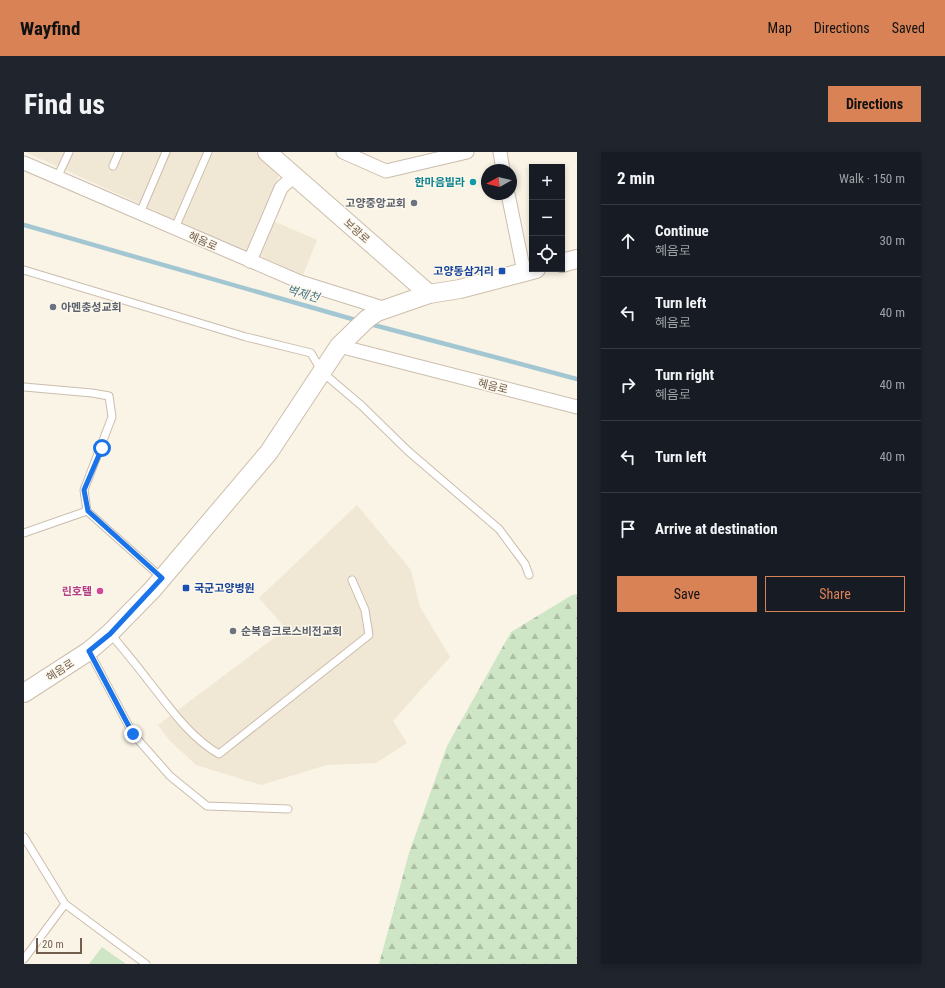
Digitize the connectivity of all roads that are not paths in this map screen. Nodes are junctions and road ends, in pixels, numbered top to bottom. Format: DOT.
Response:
graph roads {
  1 [pos="69,152"];
  2 [pos="119,152"];
  3 [pos="166,152"];
  4 [pos="208,152"];
  5 [pos="267,152"];
  6 [pos="342,152"];
  7 [pos="467,152"];
  8 [pos="500,152"];
  9 [pos="24,163"];
  10 [pos="503,164"];
  11 [pos="113,166"];
  12 [pos="295,175"];
  13 [pos="58,178"];
  14 [pos="510,200"];
  15 [pos="140,213"];
  16 [pos="175,228"];
  17 [pos="577,259"];
  18 [pos="250,261"];
  19 [pos="565,262"];
  20 [pos="529,267"];
  21 [pos="24,270"];
  22 [pos="529,270"];
  23 [pos="429,294"];
  24 [pos="382,310"];
  25 [pos="343,342"];
  26 [pos="322,372"];
  27 [pos="24,387"];
  28 [pos="577,407"];
  29 [pos="88,511"];
  30 [pos="24,533"];
  31 [pos="529,575"];
  32 [pos="162,578"];
  33 [pos="352,580"];
  34 [pos="110,634"];
  35 [pos="89,651"];
  36 [pos="24,693"];
  37 [pos="288,809"];
  38 [pos="24,837"];
  39 [pos="64,904"];
  40 [pos="24,959"];
  41 [pos="146,964"];
  1 -- 13 [label="lane"];
  2 -- 11 [label="lane"];
  3 -- 15 [label="lane"];
  4 -- 16 [label="lane"];
  5 -- 12 [label="main road, 보광로"];
  6 -- 7 [label="street"];
  8 -- 10 [label="street"];
  9 -- 13 [label="street, 혜음로"];
  12 -- 18 [label="street"];
  12 -- 23 [label="main road, 보광로"];
  13 -- 15 [label="street, 혜음로"];
  14 -- 20 [label="street"];
  15 -- 16 [label="street, 혜음로"];
  16 -- 18 [label="street, 혜음로"];
  17 -- 19 [label="main road"];
  18 -- 24 [label="street, 혜음로"];
  21 -- 26 [label="lane"];
  22 -- 23 [label="main road"];
  23 -- 24 [label="main road"];
  24 -- 25 [label="main road"];
  25 -- 26 [label="main road, 혜음로"];
  25 -- 28 [label="street, 혜음로"];
  26 -- 31 [label="lane"];
  26 -- 32 [label="main road, 혜음로"];
  27 -- 29 [label="lane"];
  29 -- 30 [label="lane"];
  29 -- 32 [label="lane"];
  32 -- 34 [label="main road, 혜음로"];
  33 -- 34 [label="lane"];
  34 -- 35 [label="main road, 혜음로"];
  35 -- 36 [label="main road, 혜음로"];
  35 -- 37 [label="lane"];
  38 -- 39 [label="lane"];
  39 -- 40 [label="lane"];
  39 -- 41 [label="lane"];
}
